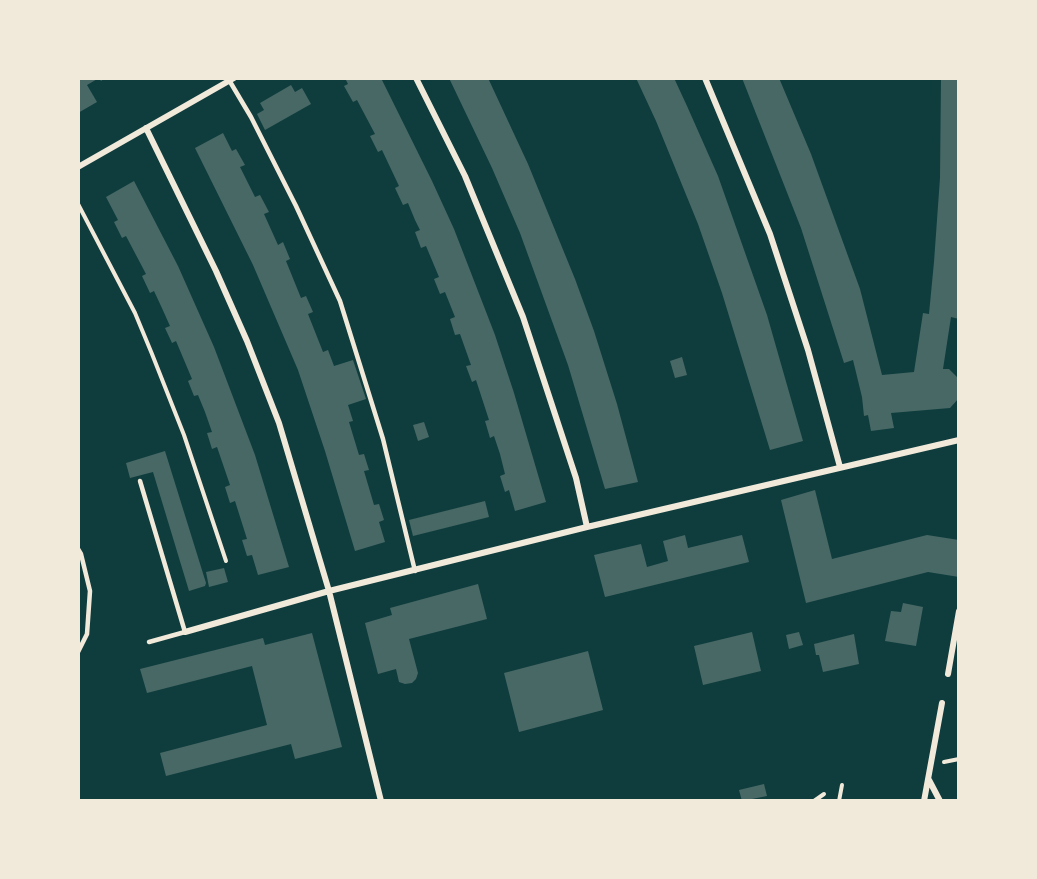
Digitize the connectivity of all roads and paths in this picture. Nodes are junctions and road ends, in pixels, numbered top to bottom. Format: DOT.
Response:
graph roads {
  1 [pos="416,78"];
  2 [pos="705,78"];
  3 [pos="232,79"];
  4 [pos="146,128"];
  5 [pos="78,167"];
  6 [pos="78,204"];
  7 [pos="959,440"];
  8 [pos="840,467"];
  9 [pos="140,481"];
  10 [pos="587,527"];
  11 [pos="78,549"];
  12 [pos="226,561"];
  13 [pos="416,571"];
  14 [pos="329,591"];
  15 [pos="959,611"];
  16 [pos="185,633"];
  17 [pos="957,636"];
  18 [pos="149,642"];
  19 [pos="78,652"];
  20 [pos="948,674"];
  21 [pos="942,703"];
  22 [pos="928,779"];
  23 [pos="842,785"];
  24 [pos="824,794"];
  25 [pos="381,801"];
  26 [pos="814,801"];
  27 [pos="838,801"];
  28 [pos="924,801"];
  29 [pos="940,801"];
  1 -- 10 [label="street"];
  2 -- 8 [label="street"];
  3 -- 4 [label="street"];
  3 -- 13 [label="lane"];
  4 -- 5 [label="street"];
  4 -- 14 [label="street"];
  6 -- 12 [label="path"];
  7 -- 8 [label="street"];
  8 -- 10 [label="street"];
  9 -- 16 [label="lane"];
  10 -- 13 [label="street"];
  11 -- 19 [label="lane"];
  13 -- 14 [label="street"];
  14 -- 16 [label="street"];
  14 -- 25 [label="street"];
  15 -- 17 [label="street"];
  16 -- 18 [label="lane"];
  17 -- 20 [label="street"];
  21 -- 22 [label="street"];
  22 -- 28 [label="street"];
  22 -- 29 [label="street"];
  23 -- 27 [label="path"];
  24 -- 26 [label="path"];
}
